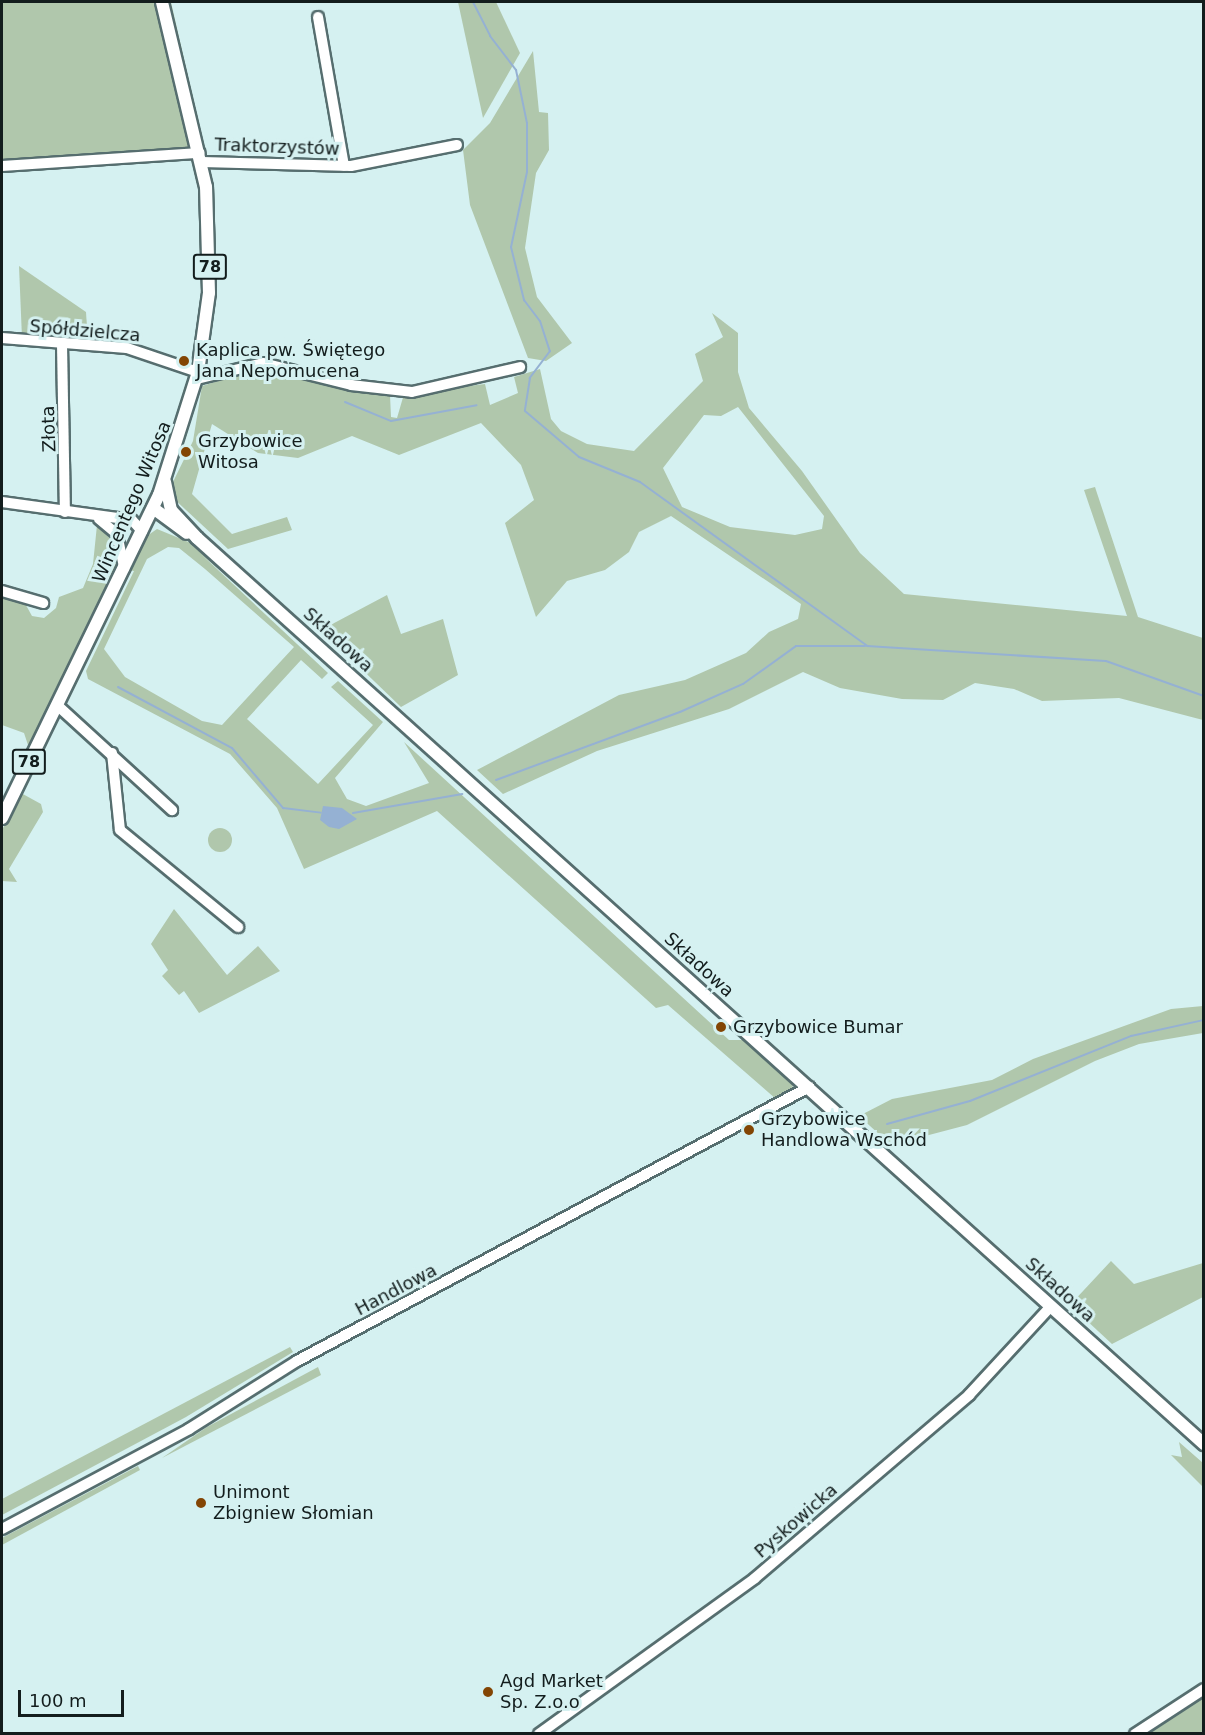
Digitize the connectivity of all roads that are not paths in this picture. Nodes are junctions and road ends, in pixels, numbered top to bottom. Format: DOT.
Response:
graph roads {
  1 [pos="162,2"];
  2 [pos="318,17"];
  3 [pos="457,145"];
  4 [pos="201,158"];
  5 [pos="2,166"];
  6 [pos="344,166"];
  7 [pos="2,339"];
  8 [pos="62,344"];
  9 [pos="520,367"];
  10 [pos="198,375"];
  11 [pos="165,482"];
  12 [pos="2,502"];
  13 [pos="153,508"];
  14 [pos="65,512"];
  15 [pos="93,517"];
  16 [pos="127,519"];
  17 [pos="178,524"];
  18 [pos="142,531"];
  19 [pos="119,538"];
  20 [pos="136,543"];
  21 [pos="123,571"];
  22 [pos="2,591"];
  23 [pos="43,603"];
  24 [pos="57,705"];
  25 [pos="112,753"];
  26 [pos="172,810"];
  27 [pos="2,818"];
  28 [pos="238,927"];
  29 [pos="808,1087"];
  30 [pos="1051,1306"];
  31 [pos="1203,1444"];
  32 [pos="2,1529"];
  33 [pos="1203,1689"];
  34 [pos="539,1734"];
  35 [pos="1135,1734"];
  1 -- 4 [label="main road, Wincentego Witosa / 78"];
  2 -- 6 [label="street"];
  3 -- 6 [label="street, Traktorzystów"];
  4 -- 5 [label="street, Traktorzystów"];
  4 -- 6 [label="street, Traktorzystów"];
  4 -- 10 [label="main road, Wincentego Witosa / 78"];
  7 -- 8 [label="street, Spółdzielcza"];
  8 -- 10 [label="street, Spółdzielcza"];
  8 -- 14 [label="street, Złota"];
  9 -- 10 [label="street"];
  10 -- 11 [label="main road, Wincentego Witosa / 78"];
  11 -- 13 [label="main road, Wincentego Witosa / 78"];
  11 -- 17 [label="main road, Składowa"];
  12 -- 14 [label="street"];
  13 -- 16 [label="street"];
  13 -- 17 [label="main road, Składowa"];
  13 -- 18 [label="main road, Wincentego Witosa / 78"];
  14 -- 15 [label="street"];
  15 -- 16 [label="street"];
  15 -- 19 [label="street"];
  16 -- 18 [label="street"];
  17 -- 20 [label="main road"];
  17 -- 29 [label="main road, Składowa"];
  18 -- 20 [label="main road, Wincentego Witosa / 78"];
  19 -- 20 [label="street"];
  19 -- 21 [label="street"];
  20 -- 21 [label="main road, Wincentego Witosa / 78"];
  21 -- 24 [label="main road, Wincentego Witosa / 78"];
  22 -- 23 [label="street"];
  24 -- 25 [label="street"];
  24 -- 27 [label="main road, Wincentego Witosa / 78"];
  25 -- 26 [label="street"];
  25 -- 28 [label="street"];
  29 -- 30 [label="main road, Składowa"];
  29 -- 32 [label="street, Handlowa"];
  30 -- 31 [label="main road, Składowa"];
  30 -- 34 [label="street, Pyskowicka"];
  33 -- 35 [label="street"];
}
